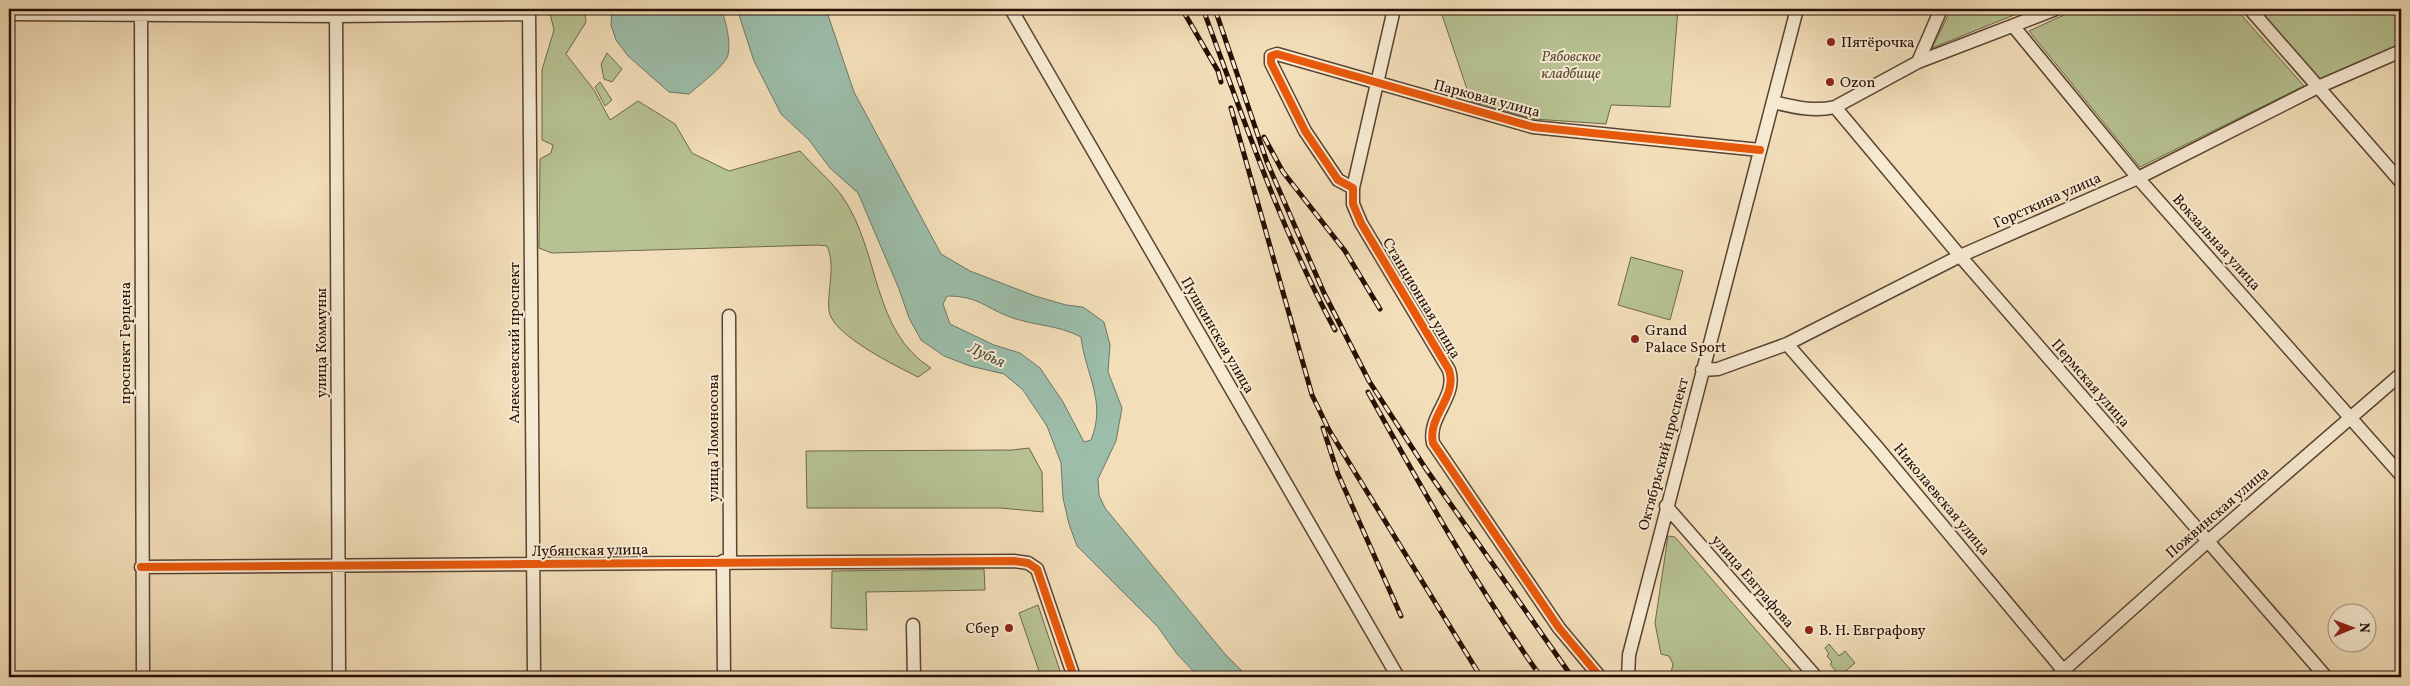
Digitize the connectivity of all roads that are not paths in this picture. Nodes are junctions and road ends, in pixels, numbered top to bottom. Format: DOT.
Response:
graph roads {
  1 [pos="1011,9"];
  2 [pos="1394,9"];
  3 [pos="1798,9"];
  4 [pos="1940,9"];
  5 [pos="2056,9"];
  6 [pos="2250,9"];
  7 [pos="141,11"];
  8 [pos="336,12"];
  9 [pos="529,12"];
  10 [pos="9,14"];
  11 [pos="2014,27"];
  12 [pos="2401,51"];
  13 [pos="1918,62"];
  14 [pos="1375,81"];
  15 [pos="2318,87"];
  16 [pos="1773,102"];
  17 [pos="1834,107"];
  18 [pos="1760,150"];
  19 [pos="2138,178"];
  20 [pos="2401,182"];
  21 [pos="1353,188"];
  22 [pos="1960,256"];
  23 [pos="729,316"];
  24 [pos="1787,344"];
  25 [pos="1702,370"];
  26 [pos="2401,374"];
  27 [pos="2351,416"];
  28 [pos="2401,475"];
  29 [pos="1666,506"];
  30 [pos="2207,542"];
  31 [pos="726,561"];
  32 [pos="338,566"];
  33 [pos="533,566"];
  34 [pos="142,567"];
  35 [pos="913,625"];
  36 [pos="2063,675"];
  37 [pos="143,677"];
  38 [pos="338,677"];
  39 [pos="534,677"];
  40 [pos="724,677"];
  41 [pos="914,677"];
  42 [pos="1074,677"];
  43 [pos="1398,677"];
  44 [pos="1600,677"];
  45 [pos="1628,677"];
  46 [pos="1816,677"];
  47 [pos="2326,677"];
  1 -- 43 [label="street, Пушкинская улица"];
  2 -- 14 [label="street, Станционная улица"];
  3 -- 16 [label="street, Октябрьский проспект"];
  4 -- 13 [label="street"];
  5 -- 11 [label="street"];
  6 -- 15 [label="street"];
  7 -- 8 [label="street"];
  7 -- 10 [label="street"];
  7 -- 34 [label="street, проспект Герцена"];
  8 -- 9 [label="street"];
  8 -- 32 [label="street, улица Коммуны"];
  9 -- 33 [label="street, Алексеевский проспект"];
  11 -- 13 [label="street"];
  11 -- 19 [label="street, Вокзальная улица"];
  12 -- 15 [label="street, Горсткина улица"];
  13 -- 17 [label="street"];
  14 -- 18 [label="street, Парковая улица"];
  14 -- 21 [label="street, Станционная улица"];
  14 -- 21 [label="street, Парковая улица"];
  15 -- 19 [label="street, Горсткина улица"];
  15 -- 20 [label="street"];
  16 -- 17 [label="street"];
  16 -- 18 [label="street, Октябрьский проспект"];
  17 -- 22 [label="street, Пермская улица"];
  18 -- 25 [label="street, Октябрьский проспект"];
  19 -- 22 [label="street, Горсткина улица"];
  19 -- 27 [label="street, Вокзальная улица"];
  21 -- 44 [label="street, Станционная улица"];
  22 -- 24 [label="street, Горсткина улица"];
  22 -- 30 [label="street, Пермская улица"];
  23 -- 31 [label="street, улица Ломоносова"];
  24 -- 25 [label="street, Горсткина улица"];
  24 -- 36 [label="street, Николаевская улица"];
  25 -- 29 [label="street, Октябрьский проспект"];
  26 -- 27 [label="street, Пожвинская улица"];
  27 -- 28 [label="street, Вокзальная улица"];
  27 -- 30 [label="street, Пожвинская улица"];
  29 -- 45 [label="street, Октябрьский проспект"];
  29 -- 46 [label="street, улица Евграфова"];
  30 -- 36 [label="street, Пожвинская улица"];
  30 -- 47 [label="street, Пермская улица"];
  31 -- 33 [label="street, Лубянская улица"];
  31 -- 40 [label="street, улица Ломоносова"];
  31 -- 42 [label="street, Лубянская улица"];
  32 -- 33 [label="street, Лубянская улица"];
  32 -- 34 [label="street, Лубянская улица"];
  32 -- 38 [label="street, улица Коммуны"];
  33 -- 39 [label="street, Алексеевский проспект"];
  34 -- 37 [label="street, проспект Герцена"];
  35 -- 41 [label="street"];
}
